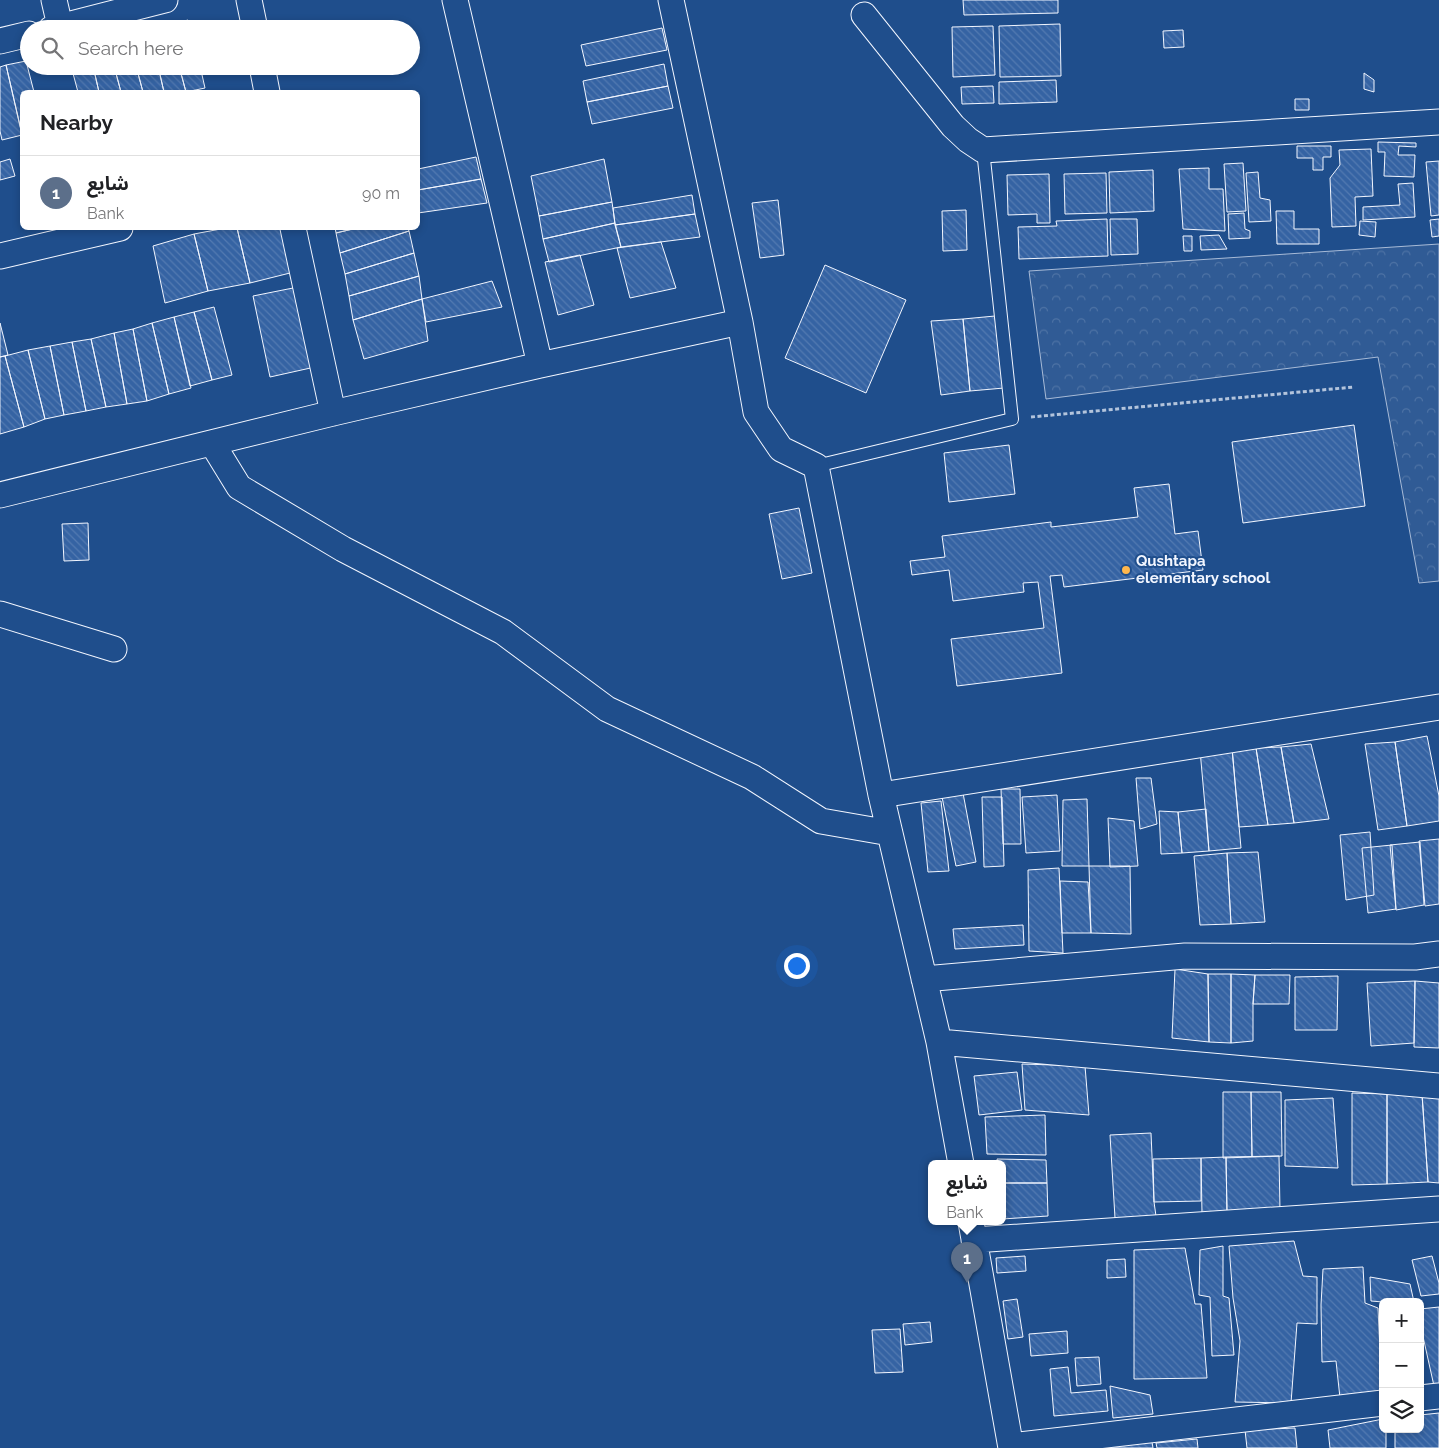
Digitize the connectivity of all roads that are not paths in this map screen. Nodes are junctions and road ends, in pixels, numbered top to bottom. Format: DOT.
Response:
graph roads {
  1 [pos="54,0"];
  2 [pos="165,0"];
  3 [pos="249,0"];
  4 [pos="455,0"];
  5 [pos="671,0"];
  6 [pos="864,15"];
  7 [pos="55,20"];
  8 [pos="86,20"];
  9 [pos="253,20"];
  10 [pos="20,36"];
  11 [pos="0,41"];
  12 [pos="264,75"];
  13 [pos="267,90"];
  14 [pos="1439,122"];
  15 [pos="983,150"];
  16 [pos="111,230"];
  17 [pos="293,230"];
  18 [pos="0,256"];
  19 [pos="740,322"];
  20 [pos="540,365"];
  21 [pos="333,413"];
  22 [pos="212,443"];
  23 [pos="816,466"];
  24 [pos="0,495"];
  25 [pos="0,614"];
  26 [pos="114,649"];
  27 [pos="1439,707"];
  28 [pos="881,795"];
  29 [pos="890,833"];
  30 [pos="1439,954"];
  31 [pos="924,979"];
  32 [pos="940,1042"];
  33 [pos="1439,1086"];
  34 [pos="960,1160"];
  35 [pos="1439,1210"];
  36 [pos="973,1231"];
  37 [pos="1439,1396"];
  38 [pos="1424,1398"];
  39 [pos="1379,1403"];
  40 [pos="1011,1447"];
  1 -- 7 [label="street"];
  2 -- 8 [label="street"];
  3 -- 9 [label="street"];
  4 -- 20 [label="street"];
  5 -- 19 [label="street"];
  6 -- 15 [label="street"];
  10 -- 11 [label="street"];
  12 -- 13 [label="street"];
  14 -- 15 [label="street"];
  15 -- 23 [label="lane"];
  16 -- 18 [label="street"];
  17 -- 21 [label="street"];
  19 -- 20 [label="street"];
  19 -- 23 [label="street"];
  20 -- 21 [label="street"];
  21 -- 22 [label="street"];
  22 -- 24 [label="street"];
  22 -- 29 [label="street"];
  23 -- 28 [label="street"];
  25 -- 26 [label="street"];
  27 -- 28 [label="street"];
  28 -- 29 [label="street"];
  29 -- 31 [label="street"];
  30 -- 31 [label="street"];
  31 -- 32 [label="street"];
  32 -- 33 [label="street"];
  32 -- 34 [label="street"];
  35 -- 36 [label="street"];
  36 -- 40 [label="street"];
  37 -- 38 [label="street"];
  39 -- 40 [label="street"];
}
